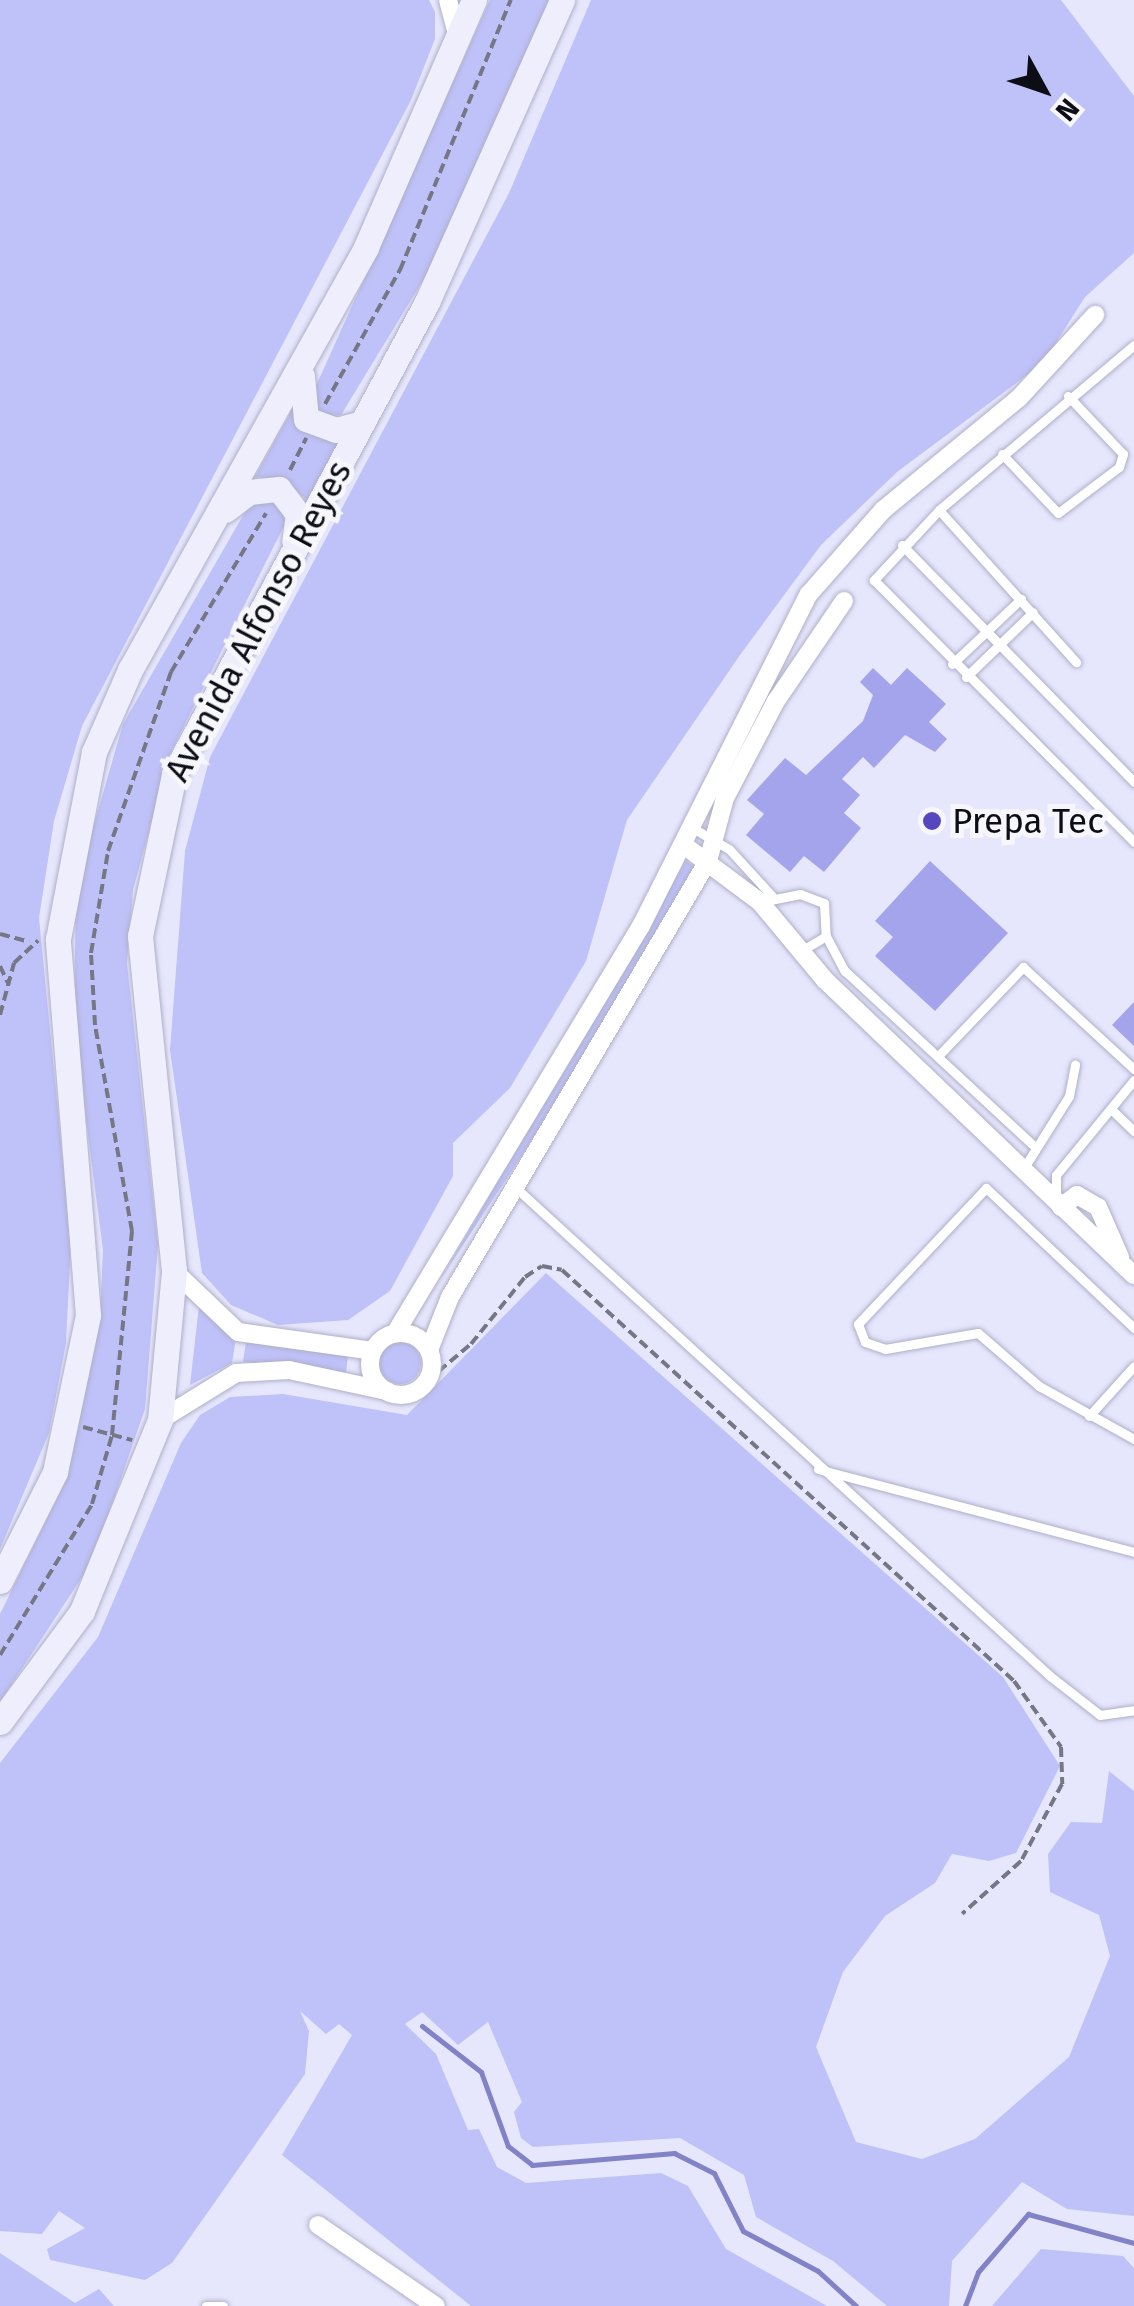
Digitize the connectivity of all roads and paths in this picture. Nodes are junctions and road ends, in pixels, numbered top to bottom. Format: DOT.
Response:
graph roads {
  1 [pos="448,0"];
  2 [pos="474,0"];
  3 [pos="511,0"];
  4 [pos="562,0"];
  5 [pos="458,40"];
  6 [pos="1095,315"];
  7 [pos="1134,345"];
  8 [pos="304,366"];
  9 [pos="1068,396"];
  10 [pos="362,423"];
  11 [pos="314,424"];
  12 [pos="1002,454"];
  13 [pos="280,489"];
  14 [pos="938,510"];
  15 [pos="218,517"];
  16 [pos="902,544"];
  17 [pos="292,551"];
  18 [pos="1021,599"];
  19 [pos="844,601"];
  20 [pos="1032,612"];
  21 [pos="985,633"];
  22 [pos="784,636"];
  23 [pos="998,646"];
  24 [pos="806,647"];
  25 [pos="1076,662"];
  26 [pos="952,664"];
  27 [pos="966,677"];
  28 [pos="1134,782"];
  29 [pos="692,828"];
  30 [pos="715,838"];
  31 [pos="1134,842"];
  32 [pos="685,846"];
  33 [pos="708,862"];
  34 [pos="766,899"];
  35 [pos="0,934"];
  36 [pos="826,936"];
  37 [pos="58,939"];
  38 [pos="30,942"];
  39 [pos="804,948"];
  40 [pos="0,966"];
  41 [pos="8,983"];
  42 [pos="0,1016"];
  43 [pos="940,1055"];
  44 [pos="1075,1064"];
  45 [pos="1134,1069"];
  46 [pos="1134,1080"];
  47 [pos="1111,1109"];
  48 [pos="1134,1131"];
  49 [pos="1032,1144"];
  50 [pos="1056,1175"];
  51 [pos="1024,1176"];
  52 [pos="514,1186"];
  53 [pos="1059,1205"];
  54 [pos="1128,1268"];
  55 [pos="174,1271"];
  56 [pos="1134,1328"];
  57 [pos="396,1332"];
  58 [pos="429,1350"];
  59 [pos="373,1351"];
  60 [pos="1134,1366"];
  61 [pos="427,1381"];
  62 [pos="387,1392"];
  63 [pos="1088,1416"];
  64 [pos="67,1423"];
  65 [pos="155,1432"];
  66 [pos="112,1435"];
  67 [pos="1134,1439"];
  68 [pos="815,1468"];
  69 [pos="1134,1552"];
  70 [pos="0,1581"];
  71 [pos="0,1655"];
  72 [pos="1134,1710"];
  73 [pos="0,1722"];
  74 [pos="962,1914"];
  75 [pos="318,2225"];
  76 [pos="206,2306"];
  77 [pos="222,2306"];
  78 [pos="436,2306"];
  1 -- 5 [label="street"];
  2 -- 5 [label="main road"];
  3 -- 11 [label="path"];
  4 -- 10 [label="main road, Avenida Alfonso Reyes"];
  5 -- 8 [label="main road"];
  6 -- 22 [label="street"];
  7 -- 9 [label="lane"];
  8 -- 11 [label="main road"];
  8 -- 15 [label="main road"];
  9 -- 12 [label="lane"];
  9 -- 12 [label="lane"];
  10 -- 11 [label="main road"];
  10 -- 17 [label="main road, Avenida Alfonso Reyes"];
  11 -- 13 [label="path"];
  12 -- 14 [label="lane"];
  13 -- 15 [label="main road"];
  13 -- 17 [label="main road"];
  13 -- 66 [label="path"];
  14 -- 16 [label="lane"];
  14 -- 18 [label="lane"];
  15 -- 37 [label="main road"];
  16 -- 21 [label="lane"];
  16 -- 26 [label="lane"];
  17 -- 55 [label="main road, Avenida Alfonso Reyes"];
  18 -- 20 [label="lane"];
  18 -- 21 [label="lane"];
  19 -- 24 [label="street"];
  20 -- 23 [label="lane"];
  20 -- 25 [label="lane"];
  21 -- 23 [label="lane"];
  21 -- 26 [label="lane"];
  22 -- 24 [label="street"];
  22 -- 29 [label="street"];
  23 -- 27 [label="lane"];
  23 -- 28 [label="lane"];
  24 -- 30 [label="street"];
  26 -- 27 [label="lane"];
  27 -- 31 [label="lane"];
  29 -- 30 [label="lane"];
  29 -- 32 [label="street"];
  30 -- 33 [label="street"];
  30 -- 34 [label="lane"];
  32 -- 33 [label="street"];
  32 -- 57 [label="street"];
  33 -- 34 [label="street"];
  33 -- 52 [label="street"];
  34 -- 36 [label="lane"];
  34 -- 39 [label="street"];
  35 -- 38 [label="path"];
  36 -- 39 [label="lane"];
  36 -- 43 [label="lane"];
  37 -- 38 [label="path"];
  37 -- 64 [label="main road"];
  38 -- 41 [label="path"];
  39 -- 51 [label="street"];
  40 -- 41 [label="path"];
  41 -- 42 [label="path"];
  43 -- 45 [label="lane"];
  43 -- 49 [label="lane"];
  44 -- 49 [label="lane"];
  46 -- 47 [label="lane"];
  47 -- 48 [label="lane"];
  47 -- 50 [label="lane"];
  49 -- 51 [label="lane"];
  50 -- 51 [label="lane"];
  50 -- 53 [label="lane"];
  51 -- 53 [label="street"];
  52 -- 58 [label="street"];
  52 -- 68 [label="lane"];
  53 -- 54 [label="street"];
  55 -- 59 [label="street"];
  55 -- 65 [label="main road, Avenida Alfonso Reyes"];
  56 -- 63 [label="lane"];
  57 -- 58 [label="street"];
  57 -- 59 [label="street"];
  58 -- 61 [label="street"];
  59 -- 62 [label="street"];
  60 -- 63 [label="lane"];
  61 -- 62 [label="street"];
  61 -- 74 [label="path"];
  62 -- 65 [label="street"];
  63 -- 67 [label="lane"];
  64 -- 66 [label="path"];
  64 -- 70 [label="main road"];
  65 -- 66 [label="path"];
  65 -- 73 [label="main road, Avenida Alfonso Reyes"];
  66 -- 71 [label="path"];
  68 -- 69 [label="lane"];
  68 -- 72 [label="lane"];
  75 -- 78 [label="street"];
  76 -- 77 [label="lane"];
}
